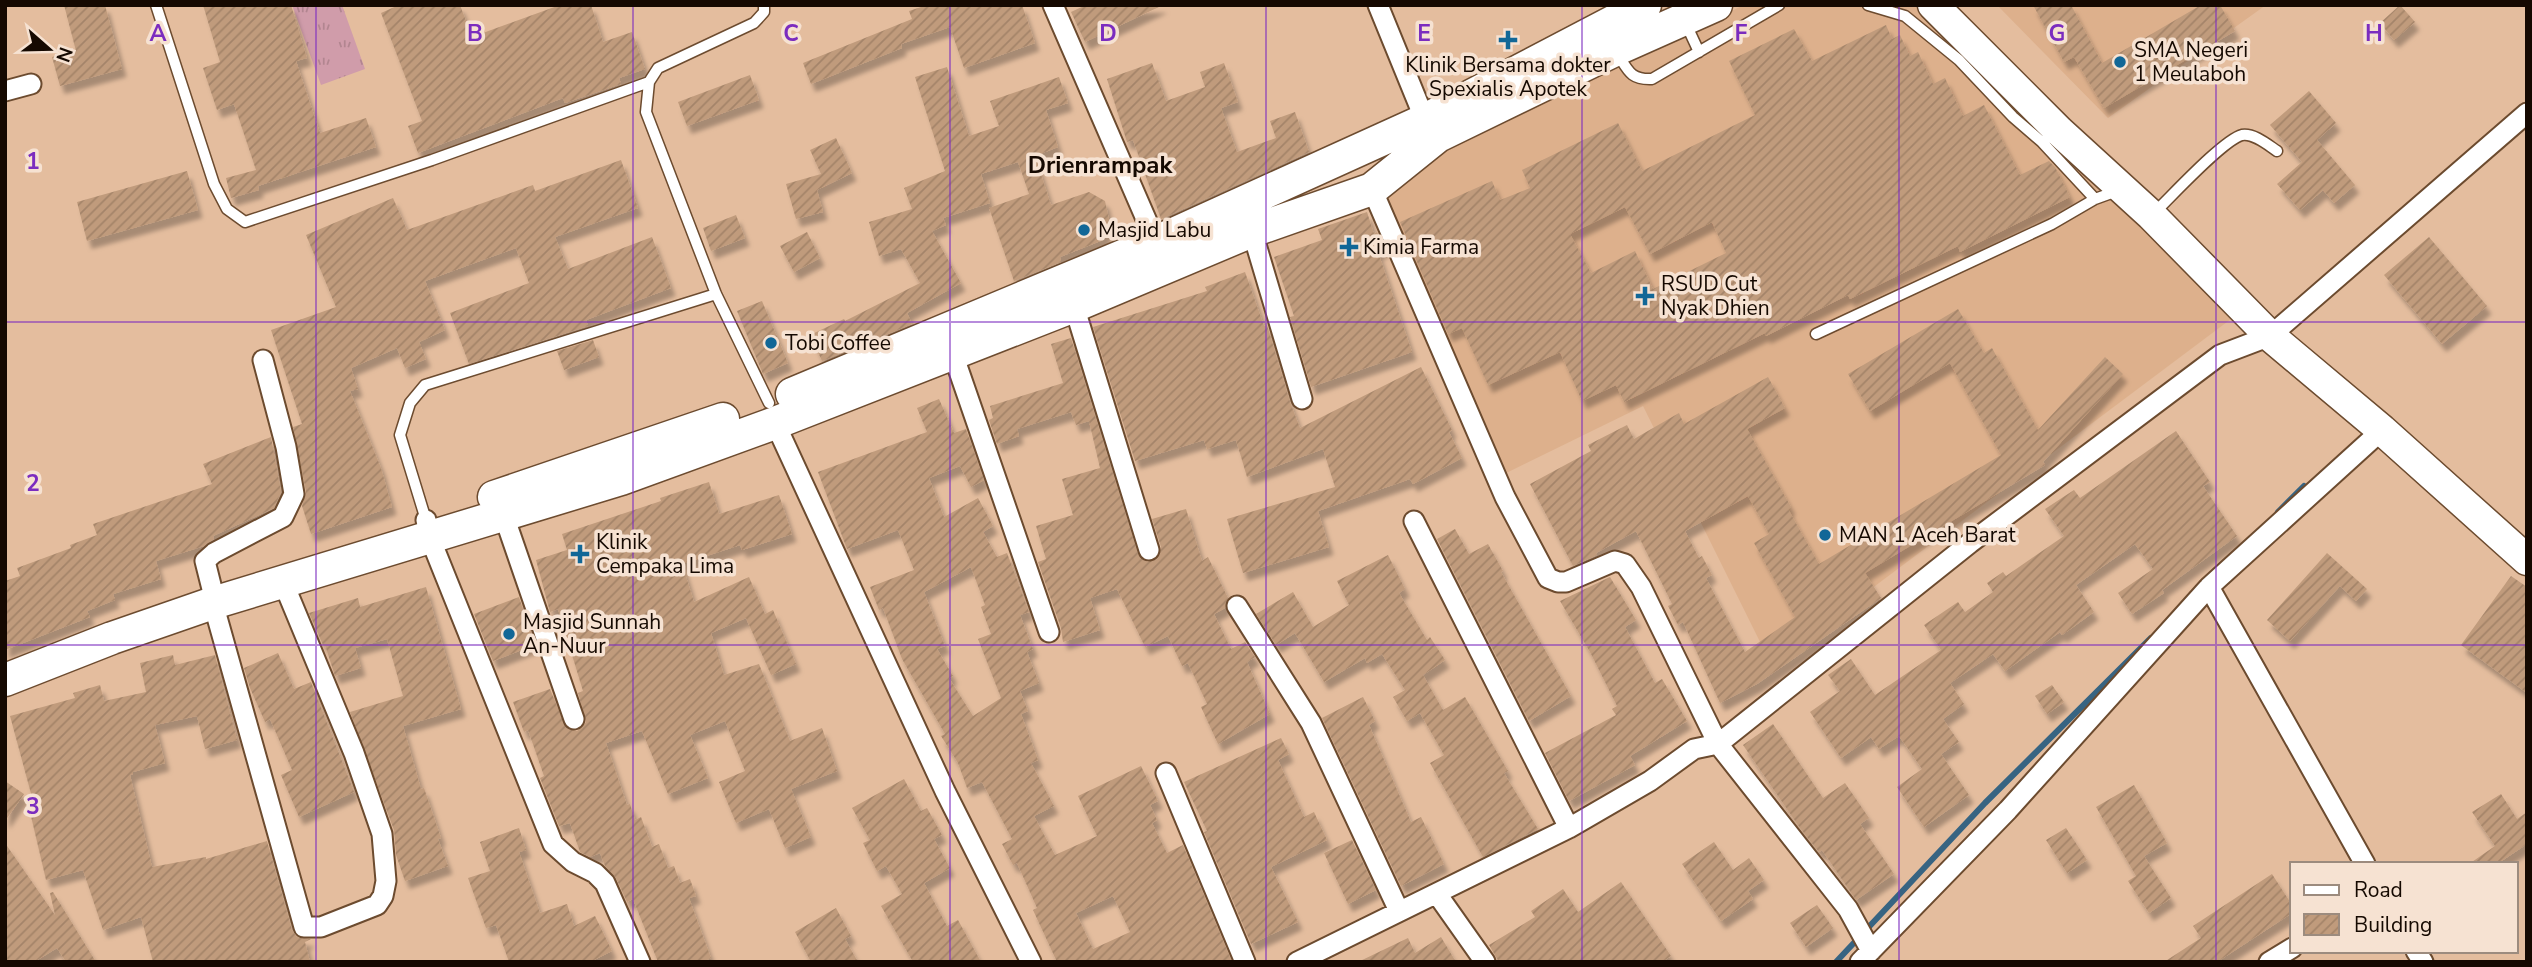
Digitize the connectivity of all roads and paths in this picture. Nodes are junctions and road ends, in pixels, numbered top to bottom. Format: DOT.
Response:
graph roads {
  1 [pos="156,5"];
  2 [pos="764,5"];
  3 [pos="1053,5"];
  4 [pos="1378,5"];
  5 [pos="1645,5"];
  6 [pos="1716,5"];
  7 [pos="1779,5"];
  8 [pos="1868,5"];
  9 [pos="1933,5"];
  10 [pos="1684,20"];
  11 [pos="1607,40"];
  12 [pos="1699,52"];
  13 [pos="649,82"];
  14 [pos="31,84"];
  15 [pos="5,91"];
  16 [pos="2527,113"];
  17 [pos="1425,120"];
  18 [pos="2050,136"];
  19 [pos="2277,151"];
  20 [pos="1372,189"];
  21 [pos="2108,194"];
  22 [pos="2151,215"];
  23 [pos="1252,231"];
  24 [pos="1156,243"];
  25 [pos="716,294"];
  26 [pos="1074,306"];
  27 [pos="1816,334"];
  28 [pos="2270,336"];
  29 [pos="953,354"];
  30 [pos="262,360"];
  31 [pos="1302,399"];
  32 [pos="772,413"];
  33 [pos="2382,430"];
  34 [pos="504,516"];
  35 [pos="1414,521"];
  36 [pos="428,529"];
  37 [pos="1149,550"];
  38 [pos="2527,560"];
  39 [pos="283,582"];
  40 [pos="2208,587"];
  41 [pos="213,596"];
  42 [pos="1237,606"];
  43 [pos="1049,632"];
  44 [pos="5,661"];
  45 [pos="5,680"];
  46 [pos="574,719"];
  47 [pos="1718,744"];
  48 [pos="1166,773"];
  49 [pos="1569,828"];
  50 [pos="2364,862"];
  51 [pos="1437,894"];
  52 [pos="1399,911"];
  53 [pos="2290,949"];
  54 [pos="1866,956"];
  55 [pos="640,962"];
  56 [pos="1031,962"];
  57 [pos="1245,962"];
  58 [pos="1297,962"];
  59 [pos="1485,962"];
  60 [pos="2269,962"];
  1 -- 13 [label="lane"];
  2 -- 13 [label="lane"];
  3 -- 24 [label="street"];
  4 -- 17 [label="street"];
  5 -- 11 [label="highway"];
  6 -- 10 [label="highway"];
  7 -- 12 [label="lane"];
  8 -- 18 [label="lane"];
  9 -- 18 [label="main road"];
  10 -- 11 [label="highway"];
  10 -- 12 [label="lane"];
  11 -- 12 [label="lane"];
  11 -- 17 [label="highway"];
  11 -- 20 [label="highway"];
  13 -- 25 [label="lane"];
  14 -- 15 [label="street"];
  16 -- 28 [label="street"];
  17 -- 24 [label="highway"];
  18 -- 21 [label="main road"];
  19 -- 22 [label="lane"];
  20 -- 23 [label="highway"];
  20 -- 47 [label="street"];
  21 -- 22 [label="main road"];
  21 -- 27 [label="lane"];
  22 -- 28 [label="main road"];
  23 -- 26 [label="highway"];
  23 -- 31 [label="street"];
  24 -- 32 [label="highway"];
  25 -- 32 [label="lane"];
  25 -- 36 [label="lane"];
  26 -- 29 [label="highway"];
  26 -- 37 [label="street"];
  28 -- 33 [label="main road"];
  28 -- 47 [label="street"];
  29 -- 32 [label="highway"];
  29 -- 43 [label="street"];
  30 -- 41 [label="street"];
  32 -- 34 [label="highway"];
  32 -- 36 [label="highway"];
  32 -- 56 [label="street"];
  33 -- 38 [label="main road"];
  33 -- 40 [label="street"];
  34 -- 36 [label="highway"];
  34 -- 46 [label="street"];
  35 -- 49 [label="street"];
  36 -- 39 [label="highway"];
  36 -- 41 [label="highway"];
  36 -- 55 [label="street"];
  39 -- 41 [label="highway"];
  39 -- 41 [label="street"];
  40 -- 50 [label="street"];
  40 -- 54 [label="street"];
  41 -- 44 [label="highway"];
  41 -- 45 [label="highway"];
  42 -- 52 [label="street"];
  47 -- 49 [label="street"];
  47 -- 54 [label="street"];
  48 -- 57 [label="street"];
  49 -- 51 [label="street"];
  51 -- 52 [label="street"];
  51 -- 59 [label="street"];
  52 -- 58 [label="street"];
  53 -- 60 [label="street"];
}
